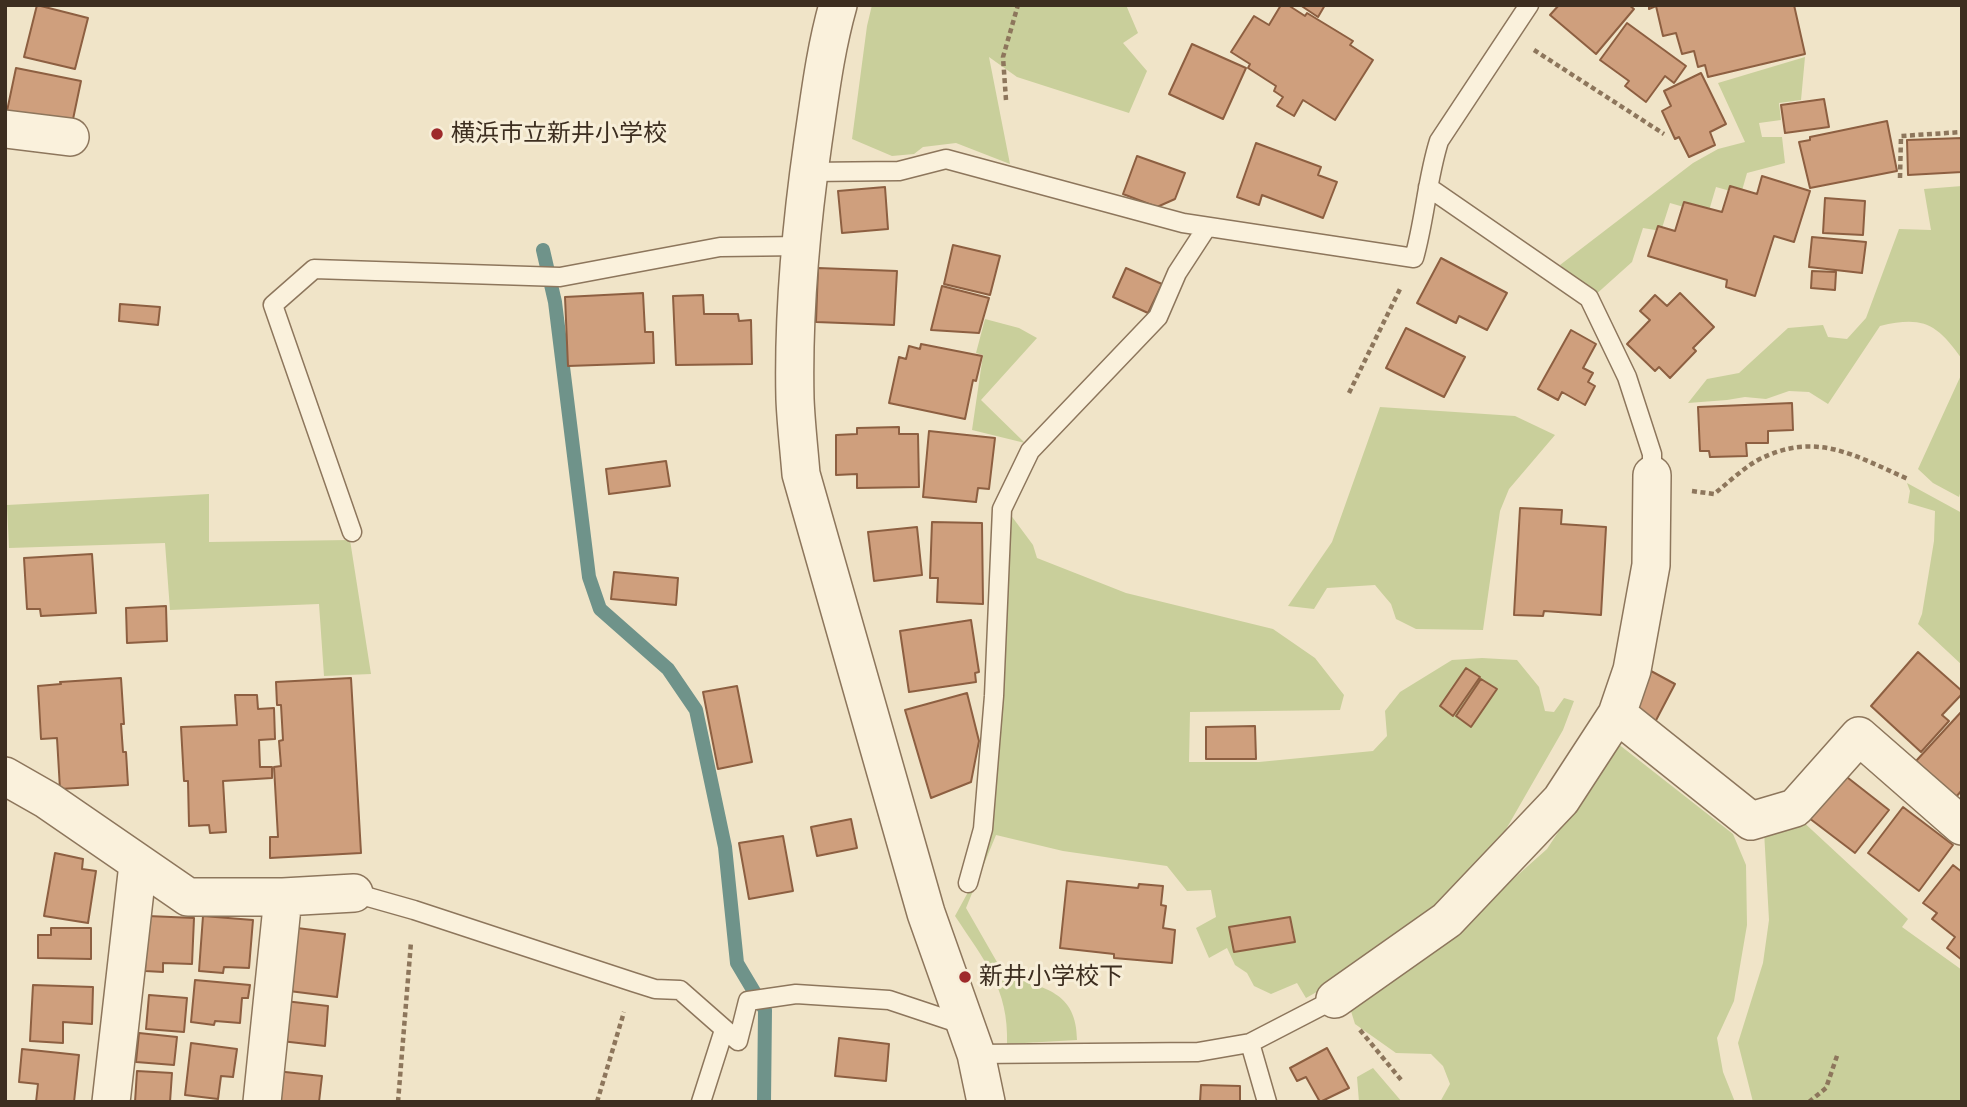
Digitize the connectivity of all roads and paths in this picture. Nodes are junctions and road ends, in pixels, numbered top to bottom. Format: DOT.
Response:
graph roads {
  1 [pos="838,5"];
  2 [pos="1018,5"];
  3 [pos="1529,5"];
  4 [pos="1510,35"];
  5 [pos="1006,100"];
  6 [pos="5,129"];
  7 [pos="1962,132"];
  8 [pos="1664,134"];
  9 [pos="70,138"];
  10 [pos="809,172"];
  11 [pos="1900,178"];
  12 [pos="1428,187"];
  13 [pos="1207,227"];
  14 [pos="802,246"];
  15 [pos="1414,258"];
  16 [pos="1349,393"];
  17 [pos="1652,475"];
  18 [pos="1908,479"];
  19 [pos="352,532"];
  20 [pos="1617,714"];
  21 [pos="5,776"];
  22 [pos="1962,826"];
  23 [pos="138,864"];
  24 [pos="968,883"];
  25 [pos="354,893"];
  26 [pos="283,897"];
  27 [pos="414,910"];
  28 [pos="633,982"];
  29 [pos="1335,999"];
  30 [pos="724,1030"];
  31 [pos="970,1040"];
  32 [pos="1250,1043"];
  33 [pos="1838,1053"];
  34 [pos="1402,1081"];
  35 [pos="111,1102"];
  36 [pos="262,1102"];
  37 [pos="398,1102"];
  38 [pos="597,1102"];
  39 [pos="701,1102"];
  40 [pos="986,1102"];
  41 [pos="1267,1102"];
  42 [pos="1809,1102"];
  1 -- 10 [label="street"];
  2 -- 5 [label="path"];
  3 -- 4 [label="lane"];
  4 -- 8 [label="path"];
  4 -- 12 [label="lane"];
  6 -- 9 [label="street"];
  7 -- 11 [label="path"];
  10 -- 13 [label="lane"];
  10 -- 14 [label="street"];
  12 -- 15 [label="lane"];
  12 -- 17 [label="lane"];
  13 -- 15 [label="lane"];
  13 -- 24 [label="lane"];
  14 -- 19 [label="lane"];
  14 -- 31 [label="street"];
  15 -- 16 [label="path"];
  17 -- 18 [label="path"];
  17 -- 20 [label="street"];
  20 -- 22 [label="street"];
  20 -- 29 [label="street"];
  21 -- 23 [label="street"];
  23 -- 26 [label="street"];
  23 -- 35 [label="street"];
  25 -- 26 [label="street"];
  25 -- 27 [label="lane"];
  26 -- 36 [label="street"];
  27 -- 28 [label="lane"];
  27 -- 37 [label="path"];
  28 -- 30 [label="lane"];
  28 -- 38 [label="path"];
  29 -- 32 [label="lane"];
  29 -- 34 [label="path"];
  30 -- 31 [label="lane"];
  30 -- 39 [label="lane"];
  31 -- 32 [label="lane"];
  31 -- 40 [label="street"];
  32 -- 41 [label="lane"];
  33 -- 42 [label="path"];
}
